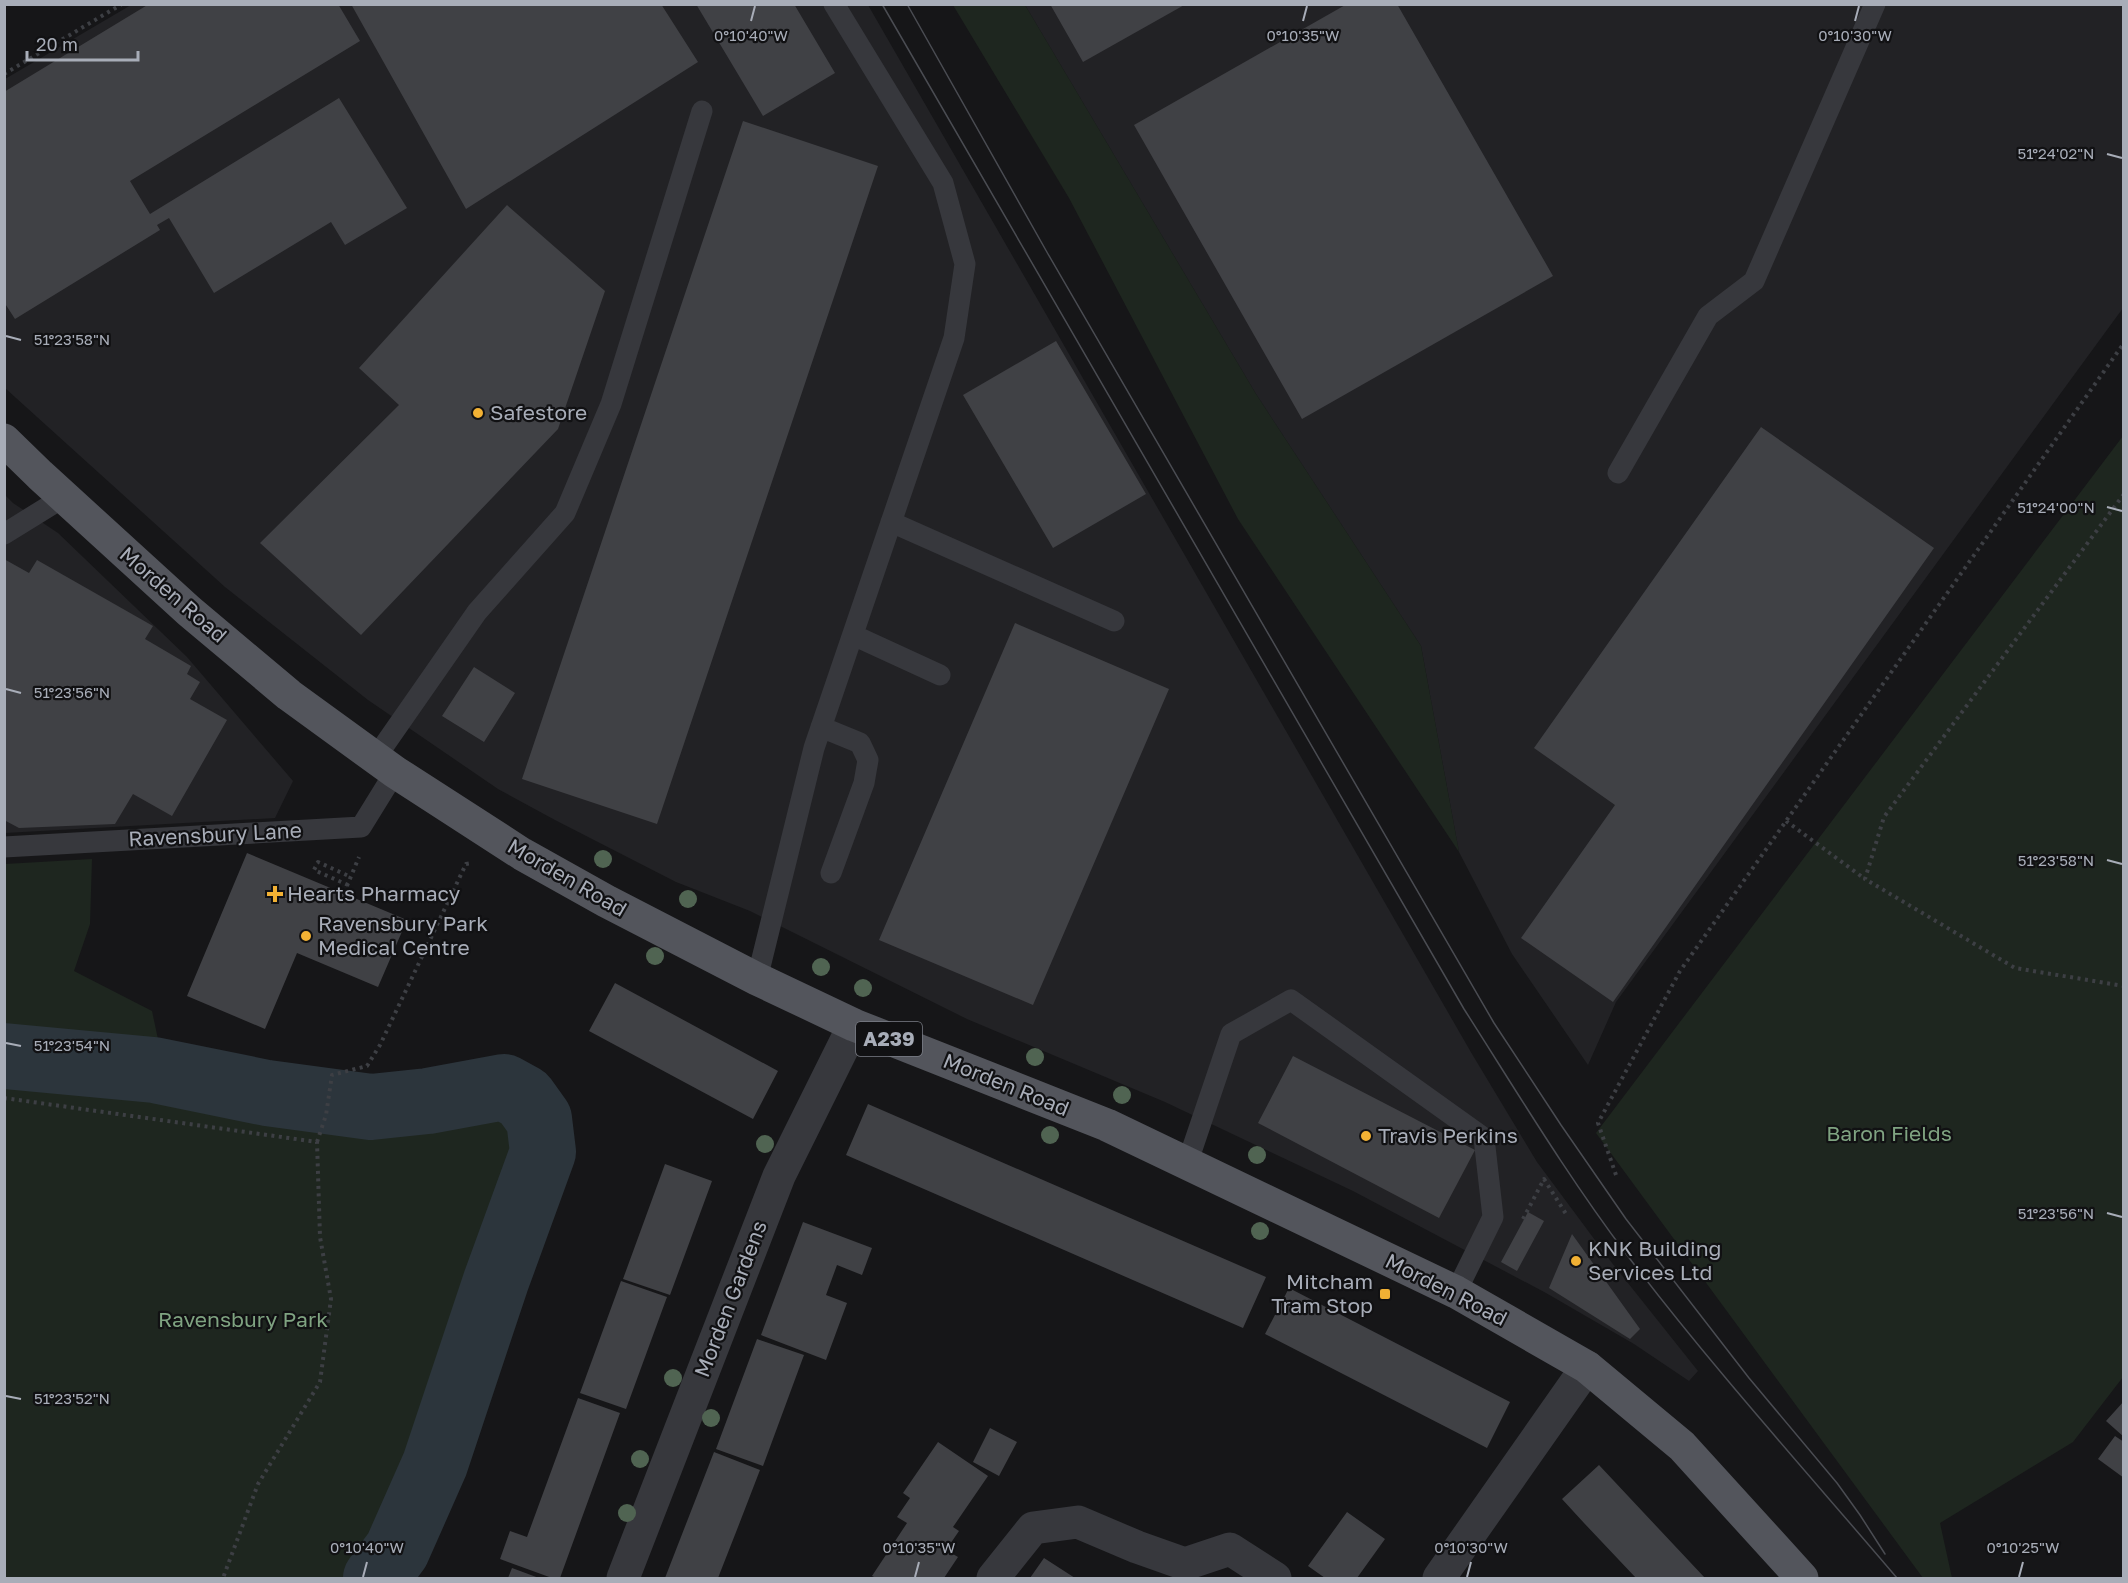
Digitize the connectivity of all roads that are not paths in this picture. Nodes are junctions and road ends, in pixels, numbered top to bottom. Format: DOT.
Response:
graph roads {
  1 [pos="834,4"];
  2 [pos="1875,4"];
  3 [pos="702,111"];
  4 [pos="4,440"];
  5 [pos="1618,473"];
  6 [pos="64,497"];
  7 [pos="891,522"];
  8 [pos="4,534"];
  9 [pos="1114,621"];
  10 [pos="853,635"];
  11 [pos="940,675"];
  12 [pos="821,727"];
  13 [pos="386,765"];
  14 [pos="4,847"];
  15 [pos="831,873"];
  16 [pos="757,979"];
  17 [pos="854,1025"];
  18 [pos="1187,1164"];
  19 [pos="1456,1292"];
  20 [pos="1587,1367"];
  21 [pos="622,1578"];
  22 [pos="993,1578"];
  23 [pos="1275,1578"];
  24 [pos="1439,1578"];
  25 [pos="1802,1578"];
  1 -- 7 [label="lane"];
  2 -- 5 [label="lane"];
  3 -- 13 [label="lane"];
  4 -- 6 [label="main road, Morden Road / A239"];
  6 -- 8 [label="lane"];
  6 -- 13 [label="main road, Morden Road / A239"];
  7 -- 9 [label="lane"];
  7 -- 10 [label="lane"];
  10 -- 11 [label="lane"];
  10 -- 12 [label="lane"];
  12 -- 15 [label="lane"];
  12 -- 16 [label="lane"];
  13 -- 14 [label="lane, Ravensbury Lane"];
  13 -- 16 [label="main road, Morden Road / A239"];
  16 -- 17 [label="main road, Morden Road / A239"];
  17 -- 18 [label="main road, Morden Road / A239"];
  17 -- 21 [label="street, Morden Gardens"];
  18 -- 19 [label="main road, Morden Road / A239"];
  18 -- 19 [label="lane"];
  19 -- 20 [label="main road, Morden Road / A239"];
  20 -- 24 [label="street"];
  20 -- 25 [label="main road, Morden Road / A239"];
  22 -- 23 [label="street"];
}
